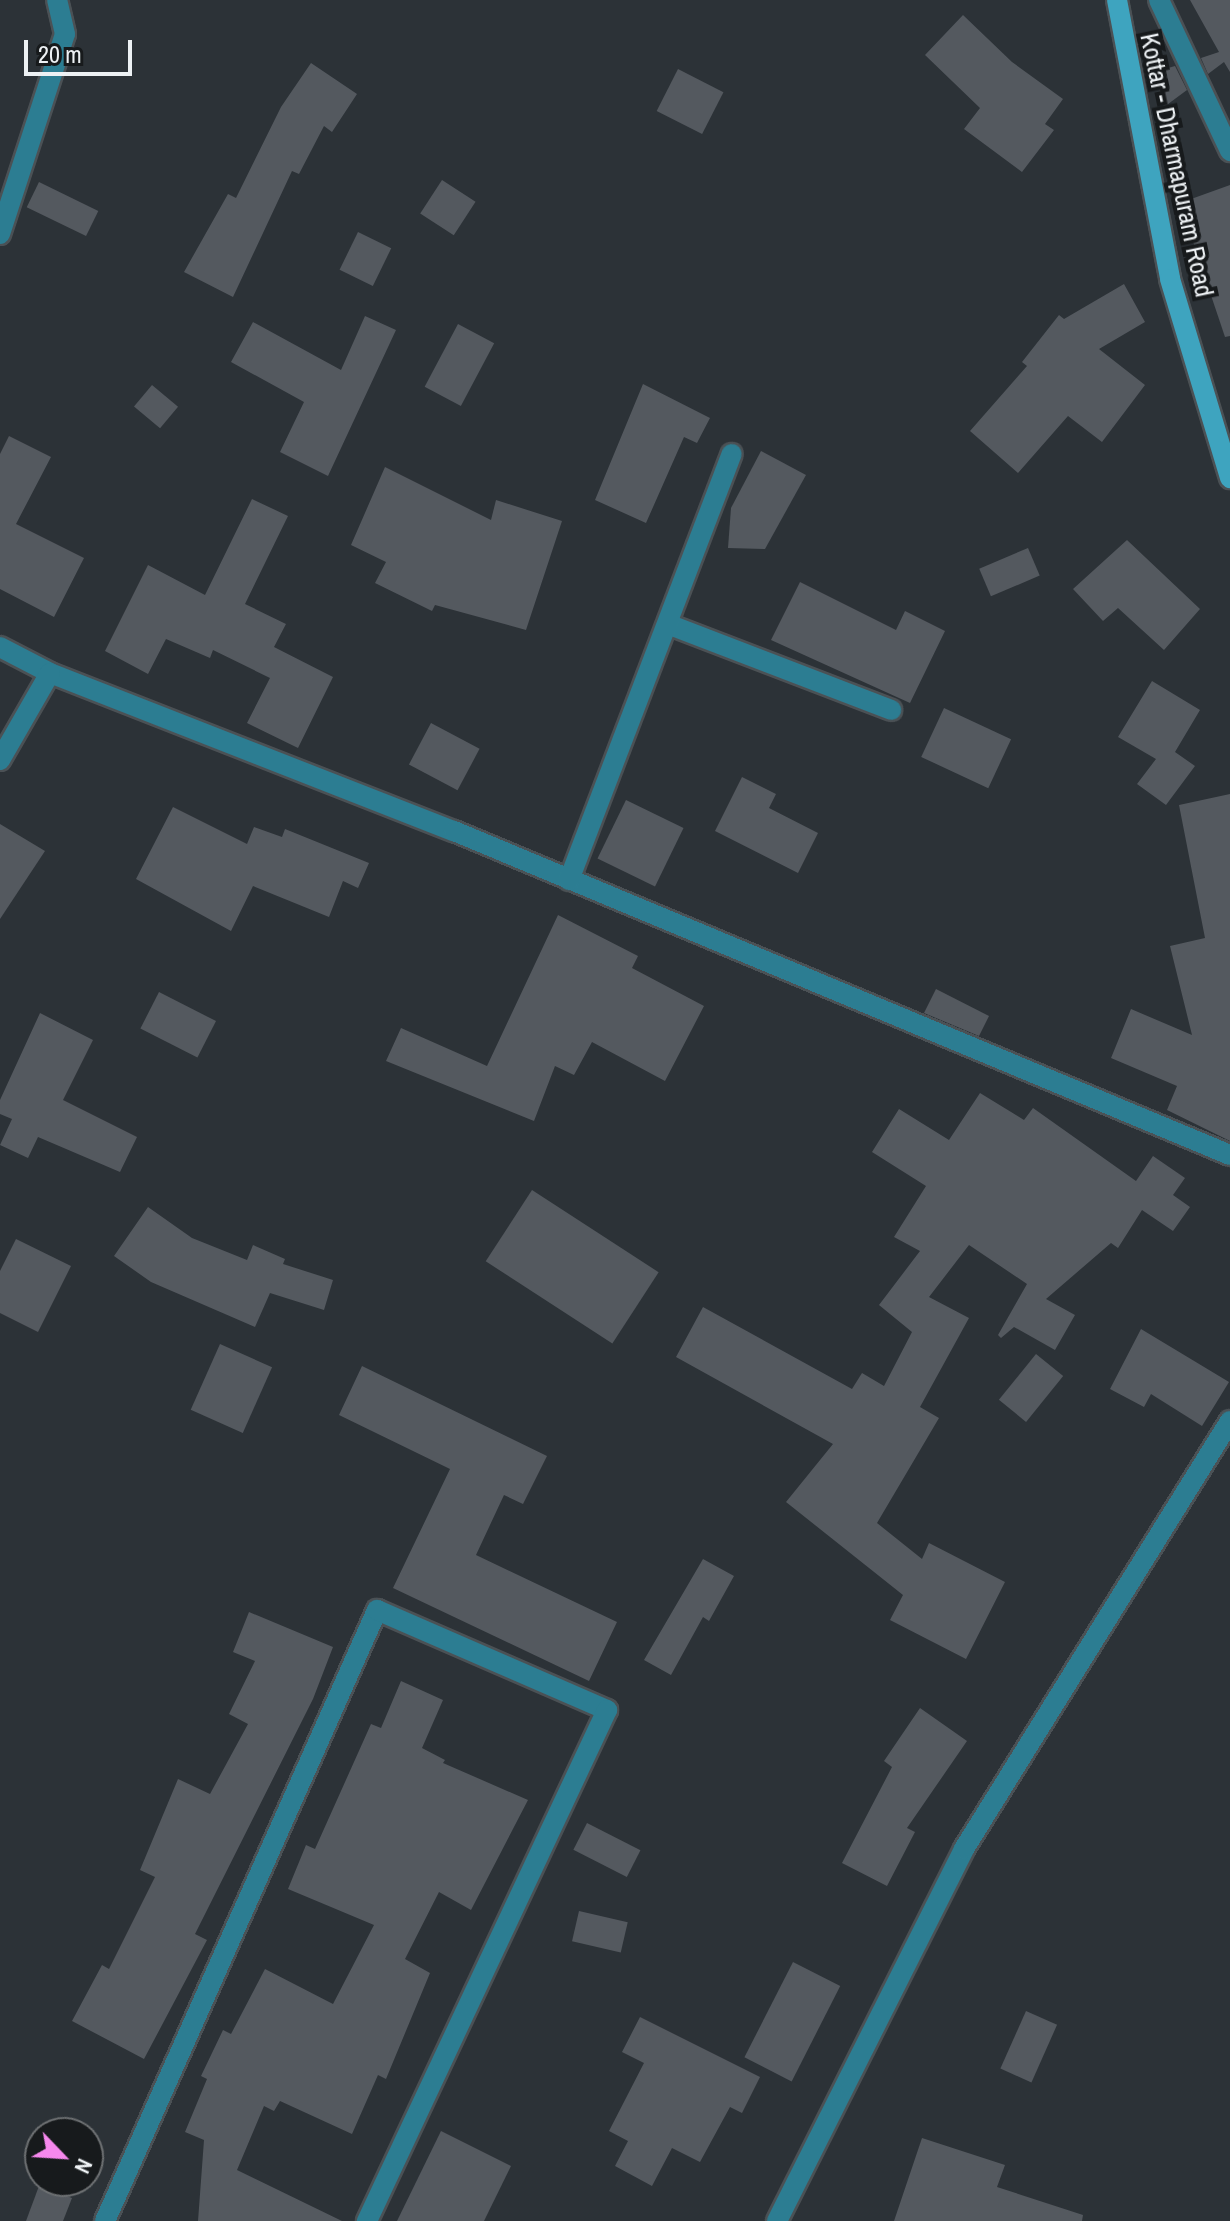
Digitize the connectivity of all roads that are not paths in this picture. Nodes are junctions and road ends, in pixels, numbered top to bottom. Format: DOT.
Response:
graph roads {
  1 [pos="57,0"];
  2 [pos="1117,0"];
  3 [pos="1159,0"];
  4 [pos="1230,151"];
  5 [pos="0,234"];
  6 [pos="732,454"];
  7 [pos="1230,478"];
  8 [pos="670,625"];
  9 [pos="0,647"];
  10 [pos="50,673"];
  11 [pos="891,710"];
  12 [pos="0,760"];
  13 [pos="569,880"];
  14 [pos="1230,1155"];
  15 [pos="1230,1421"];
  16 [pos="105,2221"];
  17 [pos="367,2221"];
  18 [pos="777,2221"];
  1 -- 5 [label="street"];
  2 -- 7 [label="main road, Kottar - Dharmapuram Road"];
  3 -- 4 [label="street"];
  6 -- 8 [label="street"];
  8 -- 11 [label="street"];
  8 -- 13 [label="street"];
  9 -- 10 [label="street"];
  10 -- 12 [label="street"];
  10 -- 13 [label="street"];
  13 -- 14 [label="street"];
  15 -- 18 [label="street"];
  16 -- 17 [label="street"];
}
